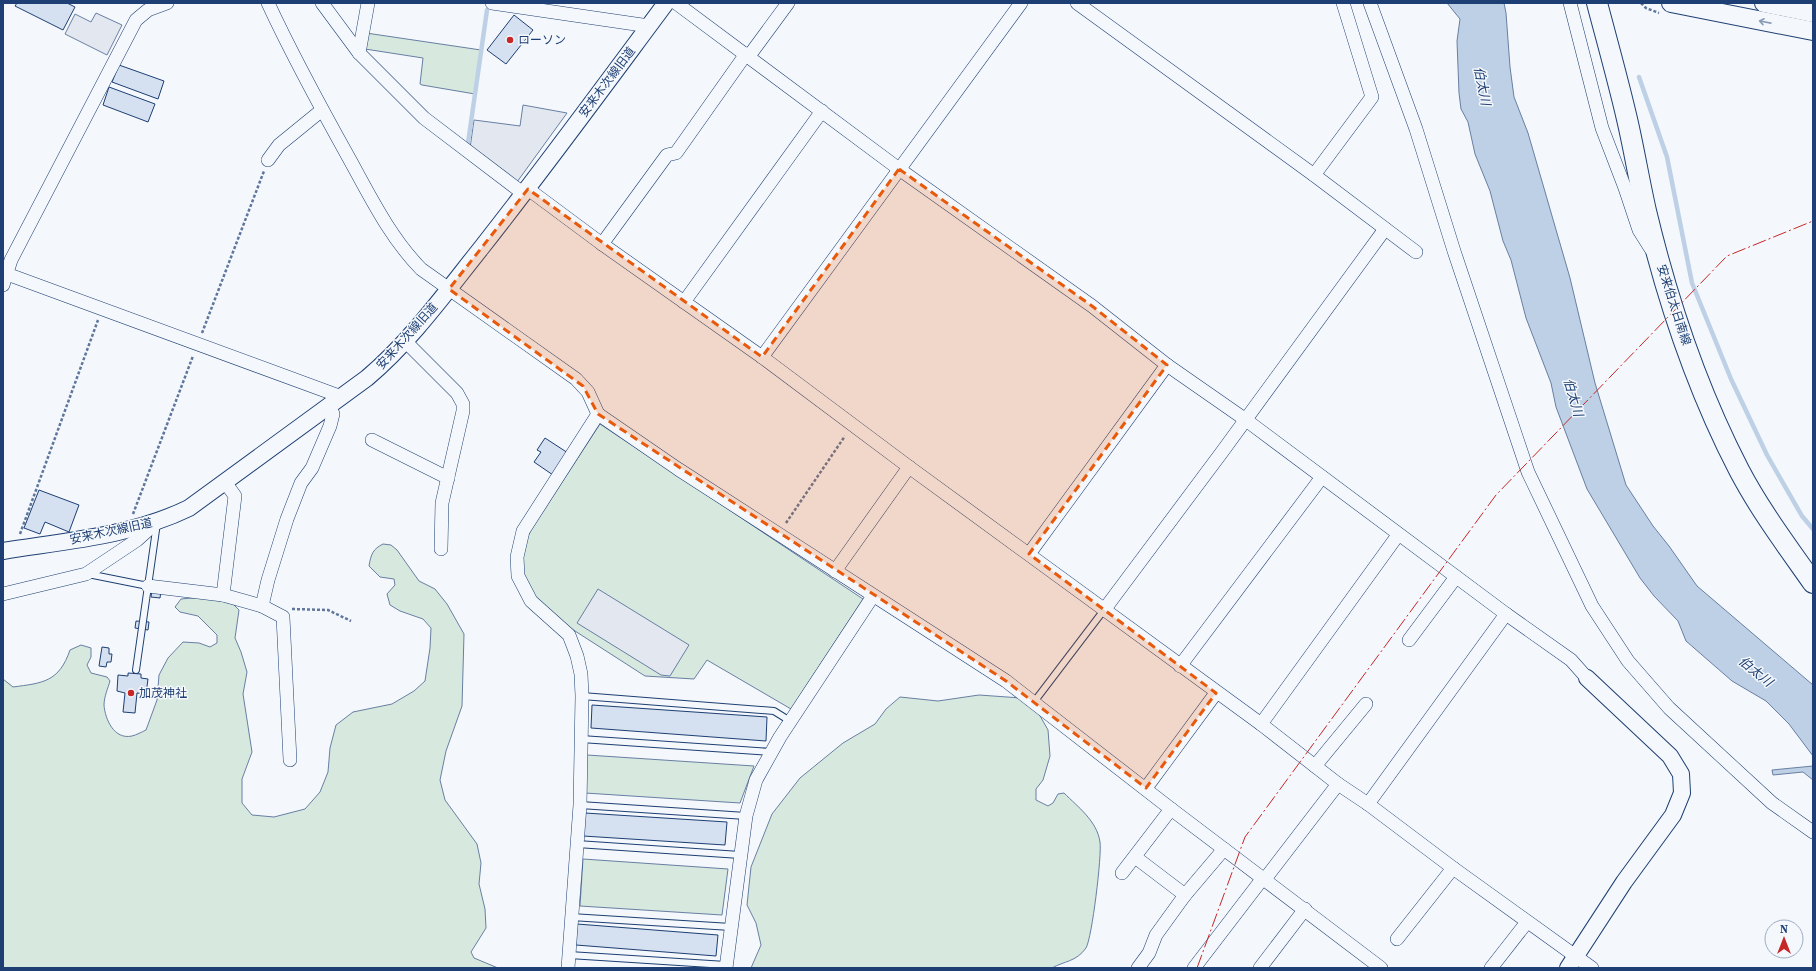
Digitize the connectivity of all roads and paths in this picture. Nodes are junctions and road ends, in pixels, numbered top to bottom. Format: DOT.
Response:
graph roads {
  1 [pos="167,3"];
  2 [pos="268,3"];
  3 [pos="322,3"];
  4 [pos="368,3"];
  5 [pos="492,3"];
  6 [pos="666,3"];
  7 [pos="676,3"];
  8 [pos="788,3"];
  9 [pos="1021,3"];
  10 [pos="1077,3"];
  11 [pos="1343,3"];
  12 [pos="1370,3"];
  13 [pos="1570,3"];
  14 [pos="1597,3"];
  15 [pos="1671,3"];
  16 [pos="1764,3"];
  17 [pos="1813,13"];
  18 [pos="649,26"];
  19 [pos="1808,30"];
  20 [pos="359,54"];
  21 [pos="747,55"];
  22 [pos="322,110"];
  23 [pos="822,111"];
  24 [pos="268,160"];
  25 [pos="899,169"];
  26 [pos="1314,175"];
  27 [pos="526,192"];
  28 [pos="1385,229"];
  29 [pos="602,244"];
  30 [pos="1416,252"];
  31 [pos="1658,260"];
  32 [pos="5,279"];
  33 [pos="449,289"];
  34 [pos="684,302"];
  35 [pos="102,308"];
  36 [pos="405,341"];
  37 [pos="762,357"];
  38 [pos="1167,365"];
  39 [pos="342,397"];
  40 [pos="329,406"];
  41 [pos="598,414"];
  42 [pos="1246,420"];
  43 [pos="852,425"];
  44 [pos="372,440"];
  45 [pos="909,467"];
  46 [pos="1322,477"];
  47 [pos="448,478"];
  48 [pos="225,482"];
  49 [pos="157,522"];
  50 [pos="779,533"];
  51 [pos="1398,535"];
  52 [pos="441,549"];
  53 [pos="9,550"];
  54 [pos="1029,554"];
  55 [pos="835,570"];
  56 [pos="86,574"];
  57 [pos="1456,577"];
  58 [pos="1813,582"];
  59 [pos="148,586"];
  60 [pos="3,594"];
  61 [pos="223,595"];
  62 [pos="873,596"];
  63 [pos="262,606"];
  64 [pos="1104,610"];
  65 [pos="275,612"];
  66 [pos="1506,614"];
  67 [pos="351,621"];
  68 [pos="1409,640"];
  69 [pos="1180,666"];
  70 [pos="136,670"];
  71 [pos="1587,678"];
  72 [pos="1216,693"];
  73 [pos="582,696"];
  74 [pos="1034,702"];
  75 [pos="1366,704"];
  76 [pos="790,721"];
  77 [pos="1261,724"];
  78 [pos="581,739"];
  79 [pos="771,752"];
  80 [pos="290,760"];
  81 [pos="1315,766"];
  82 [pos="1338,784"];
  83 [pos="1146,788"];
  84 [pos="1368,804"];
  85 [pos="580,805"];
  86 [pos="1171,809"];
  87 [pos="746,816"];
  88 [pos="1813,832"];
  89 [pos="577,844"];
  90 [pos="1224,849"];
  91 [pos="740,855"];
  92 [pos="1135,857"];
  93 [pos="1453,868"];
  94 [pos="1122,873"];
  95 [pos="1264,878"];
  96 [pos="1185,895"];
  97 [pos="1305,909"];
  98 [pos="571,917"];
  99 [pos="1527,922"];
  100 [pos="731,928"];
  101 [pos="1397,939"];
  102 [pos="568,955"];
  103 [pos="1571,962"];
  104 [pos="1373,966"];
  105 [pos="726,967"];
  106 [pos="568,968"];
  107 [pos="1138,968"];
  108 [pos="1194,968"];
  109 [pos="1260,968"];
  110 [pos="1491,968"];
  111 [pos="1592,968"];
  1 -- 32 [label="street"];
  2 -- 22 [label="street"];
  3 -- 20 [label="street"];
  4 -- 20 [label="street"];
  5 -- 18 [label="street"];
  6 -- 18 [label="street, 安来木次線旧道"];
  7 -- 21 [label="street"];
  8 -- 21 [label="street"];
  9 -- 25 [label="street"];
  10 -- 26 [label="street"];
  11 -- 26 [label="street"];
  12 -- 88 [label="street"];
  13 -- 31 [label="street"];
  14 -- 31 [label="main road, 安来伯太日南線"];
  19 -- 15 [label="main road, one-way"];
  16 -- 17 [label="main road"];
  18 -- 27 [label="street, 安来木次線旧道"];
  20 -- 27 [label="street"];
  21 -- 23 [label="street"];
  21 -- 29 [label="street"];
  22 -- 24 [label="street"];
  22 -- 33 [label="street"];
  23 -- 25 [label="street"];
  23 -- 34 [label="street"];
  25 -- 37 [label="street"];
  25 -- 38 [label="street"];
  26 -- 28 [label="street"];
  27 -- 29 [label="street"];
  27 -- 33 [label="street, 安来木次線旧道"];
  28 -- 30 [label="street"];
  28 -- 42 [label="street"];
  29 -- 34 [label="street"];
  31 -- 58 [label="main road, 安来伯太日南線"];
  32 -- 35 [label="street"];
  33 -- 36 [label="street, 安来木次線旧道"];
  33 -- 41 [label="street"];
  34 -- 37 [label="street"];
  35 -- 39 [label="street"];
  35 -- 53 [label="path"];
  36 -- 39 [label="street, 安来木次線旧道"];
  36 -- 47 [label="street"];
  37 -- 43 [label="street"];
  38 -- 42 [label="street"];
  38 -- 54 [label="street"];
  39 -- 40 [label="street, 安来木次線旧道"];
  40 -- 48 [label="street, 安来木次線旧道"];
  40 -- 63 [label="street"];
  41 -- 50 [label="street"];
  41 -- 73 [label="street"];
  42 -- 46 [label="street"];
  42 -- 64 [label="street"];
  43 -- 45 [label="street"];
  43 -- 50 [label="path"];
  44 -- 47 [label="street"];
  45 -- 54 [label="street"];
  45 -- 55 [label="street"];
  46 -- 51 [label="street"];
  46 -- 69 [label="street"];
  47 -- 52 [label="street"];
  48 -- 49 [label="street, 安来木次線旧道"];
  48 -- 61 [label="street"];
  49 -- 53 [label="street, 安来木次線旧道"];
  49 -- 56 [label="street"];
  49 -- 59 [label="lane"];
  50 -- 55 [label="street"];
  51 -- 57 [label="street"];
  51 -- 77 [label="street"];
  54 -- 64 [label="street"];
  55 -- 62 [label="street"];
  56 -- 59 [label="lane"];
  56 -- 60 [label="street"];
  57 -- 66 [label="street"];
  57 -- 68 [label="street"];
  59 -- 61 [label="street"];
  59 -- 70 [label="lane"];
  61 -- 63 [label="street"];
  62 -- 74 [label="street"];
  62 -- 76 [label="street"];
  63 -- 65 [label="street"];
  64 -- 69 [label="street"];
  64 -- 74 [label="lane"];
  65 -- 67 [label="path"];
  65 -- 80 [label="street"];
  66 -- 71 [label="street"];
  66 -- 84 [label="street"];
  69 -- 72 [label="street"];
  71 -- 103 [label="street"];
  72 -- 77 [label="street"];
  72 -- 83 [label="street"];
  73 -- 76 [label="lane"];
  73 -- 78 [label="street"];
  74 -- 83 [label="street"];
  75 -- 81 [label="street"];
  76 -- 79 [label="street"];
  77 -- 81 [label="street"];
  78 -- 79 [label="lane"];
  78 -- 85 [label="street"];
  79 -- 87 [label="street"];
  81 -- 82 [label="street"];
  82 -- 84 [label="street"];
  82 -- 95 [label="street"];
  83 -- 86 [label="street"];
  84 -- 93 [label="street"];
  85 -- 87 [label="lane"];
  85 -- 89 [label="street"];
  86 -- 90 [label="street"];
  86 -- 92 [label="street"];
  87 -- 91 [label="street"];
  89 -- 91 [label="lane"];
  89 -- 98 [label="street"];
  90 -- 95 [label="street"];
  90 -- 96 [label="street"];
  91 -- 100 [label="street"];
  92 -- 94 [label="street"];
  92 -- 96 [label="street"];
  93 -- 99 [label="street"];
  93 -- 101 [label="street"];
  95 -- 97 [label="street"];
  95 -- 108 [label="street"];
  96 -- 107 [label="street"];
  97 -- 104 [label="street"];
  97 -- 109 [label="street"];
  98 -- 100 [label="lane"];
  98 -- 102 [label="street"];
  99 -- 103 [label="street"];
  99 -- 110 [label="street"];
  100 -- 105 [label="street"];
  102 -- 105 [label="lane"];
  102 -- 106 [label="street"];
  103 -- 111 [label="street"];
}
